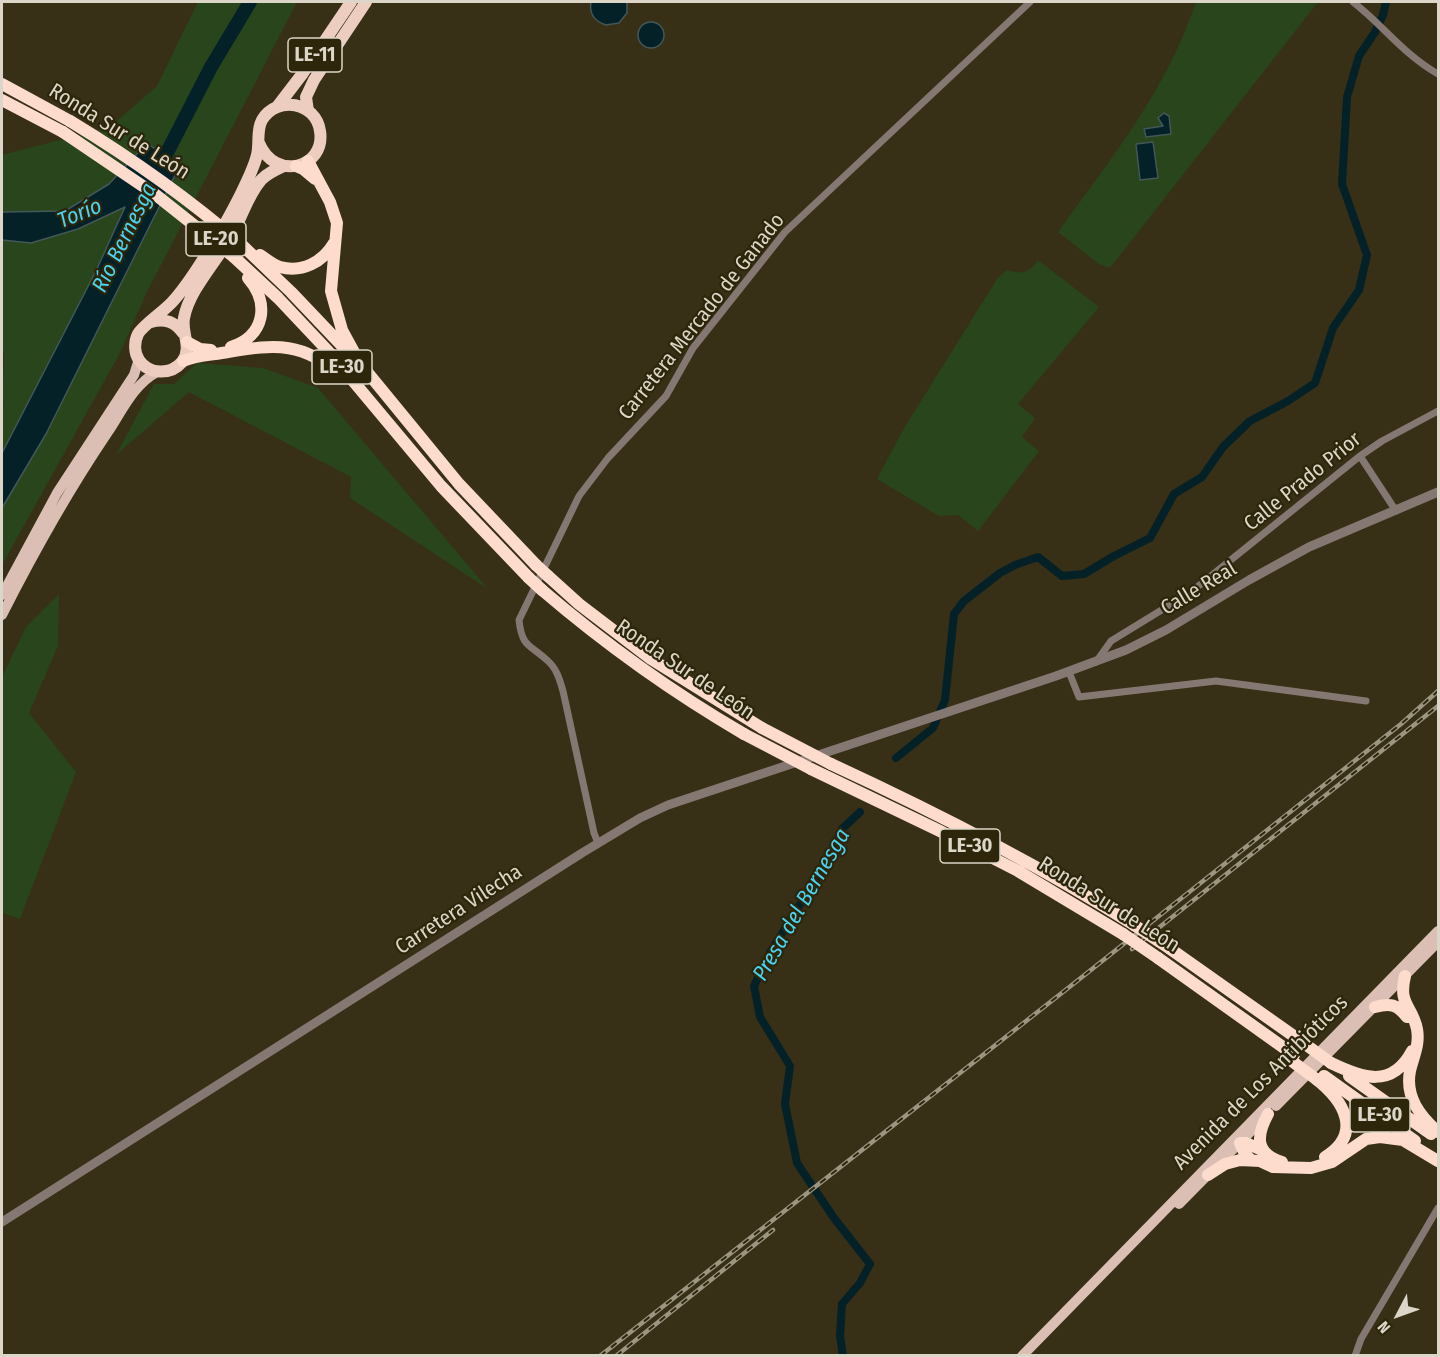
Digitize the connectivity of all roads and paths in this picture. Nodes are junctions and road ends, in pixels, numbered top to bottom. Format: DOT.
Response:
graph roads {
  1 [pos="351,2"];
  2 [pos="366,2"];
  3 [pos="1030,2"];
  4 [pos="1353,2"];
  5 [pos="1438,74"];
  6 [pos="2,84"];
  7 [pos="2,100"];
  8 [pos="276,107"];
  9 [pos="308,111"];
  10 [pos="259,143"];
  11 [pos="296,164"];
  12 [pos="337,237"];
  13 [pos="242,245"];
  14 [pos="233,259"];
  15 [pos="151,322"];
  16 [pos="185,338"];
  17 [pos="139,360"];
  18 [pos="183,361"];
  19 [pos="157,372"];
  20 [pos="368,373"];
  21 [pos="1438,411"];
  22 [pos="1360,456"];
  23 [pos="441,486"];
  24 [pos="1438,492"];
  25 [pos="1396,511"];
  26 [pos="2,595"];
  27 [pos="2,615"];
  28 [pos="1135,627"];
  29 [pos="1111,641"];
  30 [pos="1126,651"];
  31 [pos="1115,655"];
  32 [pos="1096,662"];
  33 [pos="1069,672"];
  34 [pos="1366,701"];
  35 [pos="972,704"];
  36 [pos="598,843"];
  37 [pos="1438,931"];
  38 [pos="1438,937"];
  39 [pos="1438,942"];
  40 [pos="1405,976"];
  41 [pos="1390,991"];
  42 [pos="1399,1001"];
  43 [pos="1375,1007"];
  44 [pos="1311,1060"];
  45 [pos="1331,1063"];
  46 [pos="1318,1076"];
  47 [pos="1287,1085"];
  48 [pos="1268,1114"];
  49 [pos="1438,1132"];
  50 [pos="1438,1139"];
  51 [pos="1240,1143"];
  52 [pos="1262,1150"];
  53 [pos="1438,1156"];
  54 [pos="1250,1159"];
  55 [pos="1438,1161"];
  56 [pos="1208,1175"];
  57 [pos="1182,1191"];
  58 [pos="1438,1208"];
  59 [pos="2,1222"];
  60 [pos="1112,1265"];
  61 [pos="1022,1356"];
  62 [pos="1354,1356"];
  1 -- 8 [label="highway, LE-11"];
  2 -- 9 [label="highway, LE-11"];
  3 -- 36 [label="street, Carretera Mercado de Ganado"];
  4 -- 5 [label="street"];
  6 -- 13 [label="highway, Ronda Sur de León / LE-30, bridge"];
  7 -- 14 [label="highway, Ronda Sur de León / LE-30, bridge"];
  8 -- 9 [label="highway"];
  8 -- 10 [label="highway, LE-11"];
  9 -- 11 [label="highway"];
  10 -- 11 [label="highway"];
  10 -- 15 [label="highway, LE-20"];
  11 -- 12 [label="highway"];
  11 -- 16 [label="highway, LE-20"];
  12 -- 13 [label="highway"];
  12 -- 20 [label="highway"];
  13 -- 20 [label="highway, Ronda Sur de León / LE-30"];
  14 -- 16 [label="highway"];
  14 -- 23 [label="highway, Ronda Sur de León / LE-30"];
  15 -- 16 [label="highway"];
  15 -- 17 [label="highway"];
  16 -- 18 [label="highway"];
  17 -- 19 [label="highway"];
  17 -- 26 [label="main road"];
  18 -- 19 [label="highway"];
  18 -- 23 [label="highway"];
  19 -- 27 [label="main road"];
  20 -- 45 [label="highway, Ronda Sur de León / LE-30, bridge"];
  21 -- 22 [label="street, Calle Prado Prior"];
  22 -- 25 [label="street"];
  22 -- 28 [label="street, Calle Prado Prior"];
  23 -- 46 [label="highway, Ronda Sur de León / LE-30, bridge"];
  24 -- 25 [label="street, Calle Real"];
  25 -- 30 [label="street, Calle Real"];
  28 -- 29 [label="street, Calle Prado Prior"];
  28 -- 30 [label="street"];
  29 -- 31 [label="street"];
  29 -- 32 [label="street, Calle Prado Prior"];
  30 -- 31 [label="street, Calle Real"];
  31 -- 32 [label="street, Calle Real"];
  32 -- 33 [label="street, Calle Real"];
  33 -- 34 [label="street"];
  33 -- 35 [label="street, Calle Real"];
  35 -- 36 [label="street, Carretera Vilecha"];
  36 -- 59 [label="street, Carretera Vilecha"];
  37 -- 44 [label="main road, Avenida de Los Antibióticos"];
  38 -- 41 [label="main road"];
  39 -- 40 [label="main road, Avenida de Los Antibióticos"];
  40 -- 41 [label="main road, Avenida de Los Antibióticos"];
  40 -- 42 [label="highway"];
  41 -- 42 [label="highway"];
  41 -- 43 [label="main road, Avenida de Los Antibióticos"];
  41 -- 44 [label="main road"];
  42 -- 43 [label="highway"];
  42 -- 45 [label="highway"];
  42 -- 49 [label="highway"];
  43 -- 48 [label="main road, Avenida de Los Antibióticos"];
  44 -- 47 [label="main road, Avenida de Los Antibióticos"];
  45 -- 50 [label="highway, Ronda Sur de León / LE-30"];
  46 -- 52 [label="highway"];
  46 -- 53 [label="highway, Ronda Sur de León / LE-30"];
  47 -- 51 [label="main road"];
  47 -- 57 [label="main road, Avenida de Los Antibióticos"];
  48 -- 51 [label="main road, Avenida de Los Antibióticos"];
  48 -- 52 [label="highway"];
  51 -- 52 [label="highway"];
  51 -- 54 [label="highway"];
  51 -- 56 [label="main road, Avenida de Los Antibióticos"];
  51 -- 57 [label="main road"];
  54 -- 55 [label="highway"];
  54 -- 56 [label="highway"];
  56 -- 60 [label="main road, Avenida de Los Antibióticos"];
  57 -- 60 [label="main road, Avenida de Los Antibióticos"];
  58 -- 62 [label="street"];
  60 -- 61 [label="main road, Avenida de Los Antibióticos"];
}
